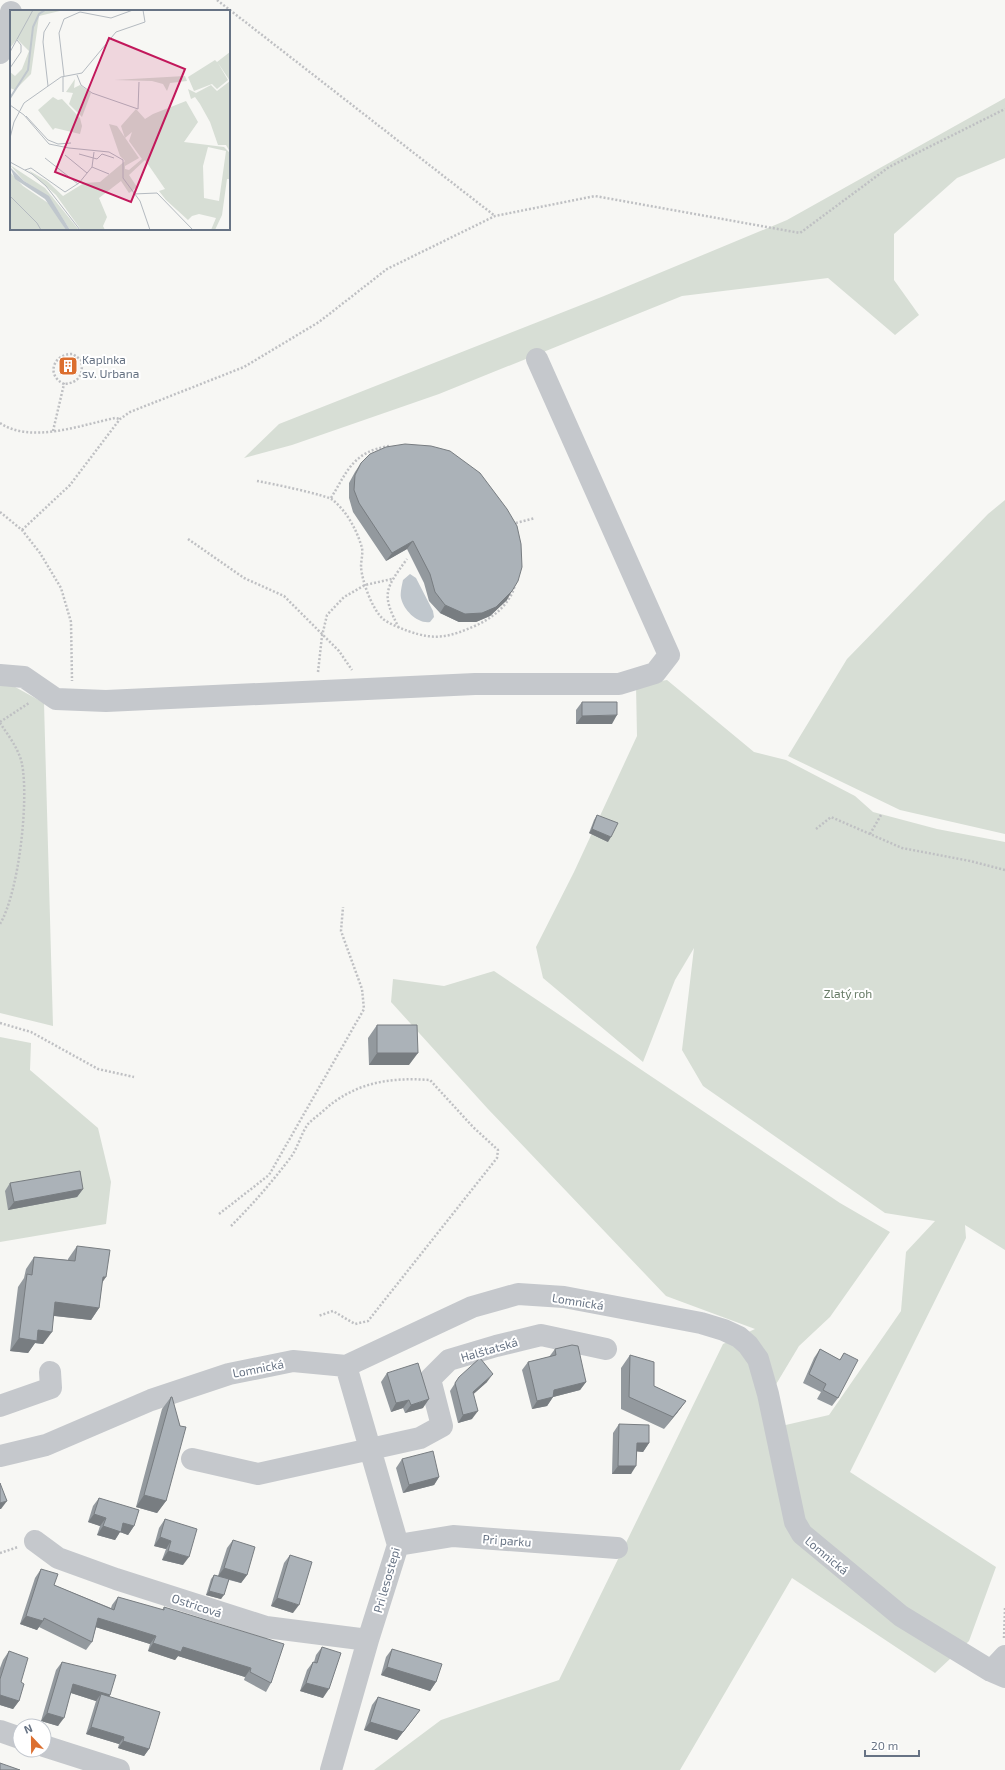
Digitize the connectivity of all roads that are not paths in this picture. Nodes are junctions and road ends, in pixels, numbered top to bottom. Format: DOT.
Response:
graph roads {
  1 [pos="14,0"];
  2 [pos="11,10"];
  3 [pos="10,15"];
  4 [pos="0,53"];
  5 [pos="537,359"];
  6 [pos="0,675"];
  7 [pos="606,1349"];
  8 [pos="346,1366"];
  9 [pos="50,1372"];
  10 [pos="0,1406"];
  11 [pos="369,1448"];
  12 [pos="0,1456"];
  13 [pos="192,1459"];
  14 [pos="35,1541"];
  15 [pos="398,1545"];
  16 [pos="617,1548"];
  17 [pos="368,1640"];
  18 [pos="1001,1661"];
  19 [pos="0,1731"];
  20 [pos="12,1735"];
  21 [pos="52,1749"];
  22 [pos="119,1770"];
  23 [pos="332,1770"];
  1 -- 2 [label="street"];
  3 -- 4 [label="street"];
  5 -- 6 [label="street"];
  7 -- 11 [label="street, Halštatská"];
  8 -- 11 [label="street, Pri lesostepi"];
  8 -- 12 [label="street, Lomnická"];
  8 -- 18 [label="street, Lomnická"];
  9 -- 10 [label="street"];
  11 -- 13 [label="street"];
  11 -- 15 [label="street, Pri lesostepi"];
  14 -- 17 [label="street, Ostricová"];
  15 -- 16 [label="street, Pri parku"];
  15 -- 17 [label="street, Pri lesostepi"];
  17 -- 23 [label="street, Pri lesostepi"];
  19 -- 20 [label="street"];
  21 -- 22 [label="street"];
}
